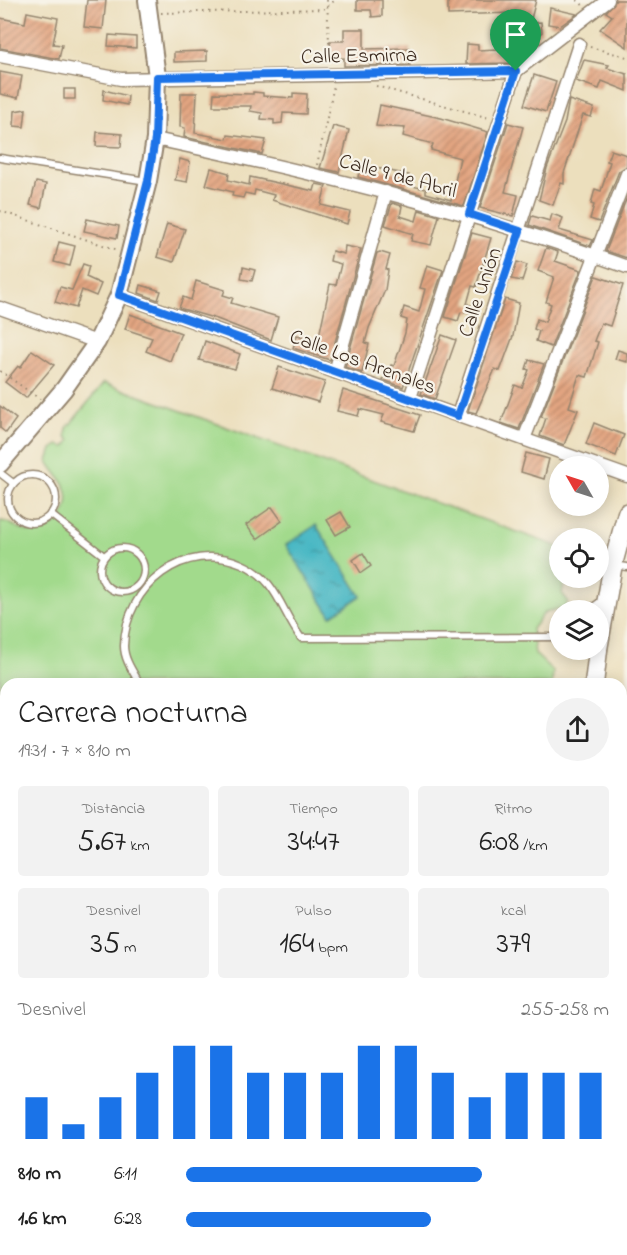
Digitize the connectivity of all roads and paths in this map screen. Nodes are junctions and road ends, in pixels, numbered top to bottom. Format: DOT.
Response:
graph roads {
  1 [pos="327,0"];
  2 [pos="335,0"];
  3 [pos="608,0"];
  4 [pos="328,6"];
  5 [pos="148,7"];
  6 [pos="579,44"];
  7 [pos="0,56"];
  8 [pos="516,71"];
  9 [pos="333,75"];
  10 [pos="157,77"];
  11 [pos="371,85"];
  12 [pos="498,120"];
  13 [pos="155,139"];
  14 [pos="0,158"];
  15 [pos="315,173"];
  16 [pos="627,174"];
  17 [pos="148,181"];
  18 [pos="386,192"];
  19 [pos="0,211"];
  20 [pos="469,214"];
  21 [pos="520,231"];
  22 [pos="130,254"];
  23 [pos="595,255"];
  24 [pos="627,267"];
  25 [pos="119,295"];
  26 [pos="0,308"];
  27 [pos="97,342"];
  28 [pos="0,371"];
  29 [pos="335,372"];
  30 [pos="410,398"];
  31 [pos="49,406"];
  32 [pos="458,416"];
  33 [pos="524,439"];
  34 [pos="0,464"];
  35 [pos="0,473"];
  36 [pos="627,476"];
  37 [pos="13,483"];
  38 [pos="627,513"];
  39 [pos="50,514"];
  40 [pos="104,556"];
  41 [pos="620,566"];
  42 [pos="142,586"];
  43 [pos="608,596"];
  44 [pos="603,600"];
  45 [pos="607,600"];
  46 [pos="549,637"];
  47 [pos="596,660"];
  48 [pos="136,678"];
  49 [pos="594,678"];
  1 -- 4 [label="path"];
  2 -- 4 [label="path"];
  3 -- 8 [label="street"];
  4 -- 5 [label="path"];
  4 -- 9 [label="path"];
  5 -- 10 [label="street"];
  6 -- 21 [label="street, Calle Unión"];
  7 -- 10 [label="street, Calle Esmirna"];
  8 -- 9 [label="street, Calle Esmirna"];
  8 -- 12 [label="street"];
  9 -- 10 [label="street, Calle Esmirna"];
  9 -- 15 [label="path"];
  10 -- 13 [label="street"];
  11 -- 12 [label="path"];
  12 -- 20 [label="street"];
  13 -- 15 [label="street, Calle 9 de Abril"];
  13 -- 17 [label="street"];
  14 -- 17 [label="lane"];
  15 -- 18 [label="street, Calle 9 de Abril"];
  16 -- 23 [label="street"];
  17 -- 22 [label="street"];
  18 -- 20 [label="street, Calle 9 de Abril"];
  18 -- 29 [label="street"];
  19 -- 22 [label="path"];
  20 -- 21 [label="street, Calle 9 de Abril"];
  20 -- 30 [label="street"];
  21 -- 23 [label="street, Calle 9 de Abril"];
  21 -- 32 [label="street, Calle Unión"];
  22 -- 25 [label="street"];
  23 -- 24 [label="street, Calle 9 de Abril"];
  23 -- 33 [label="street"];
  25 -- 27 [label="street"];
  25 -- 29 [label="street, Calle Los Arenales"];
  26 -- 27 [label="street"];
  27 -- 31 [label="street"];
  28 -- 31 [label="path"];
  29 -- 30 [label="street, Calle Los Arenales"];
  30 -- 32 [label="street, Calle Los Arenales"];
  31 -- 34 [label="street"];
  32 -- 33 [label="street, Calle Los Arenales"];
  33 -- 36 [label="street, Calle Los Arenales"];
  35 -- 37 [label="lane"];
  37 -- 39 [label="lane"];
  37 -- 39 [label="lane"];
  38 -- 41 [label="main road"];
  39 -- 40 [label="lane"];
  40 -- 42 [label="lane"];
  40 -- 42 [label="lane"];
  41 -- 43 [label="main road"];
  42 -- 46 [label="lane"];
  42 -- 48 [label="lane"];
  43 -- 44 [label="lane"];
  43 -- 45 [label="main road"];
  47 -- 49 [label="main road"];
}
